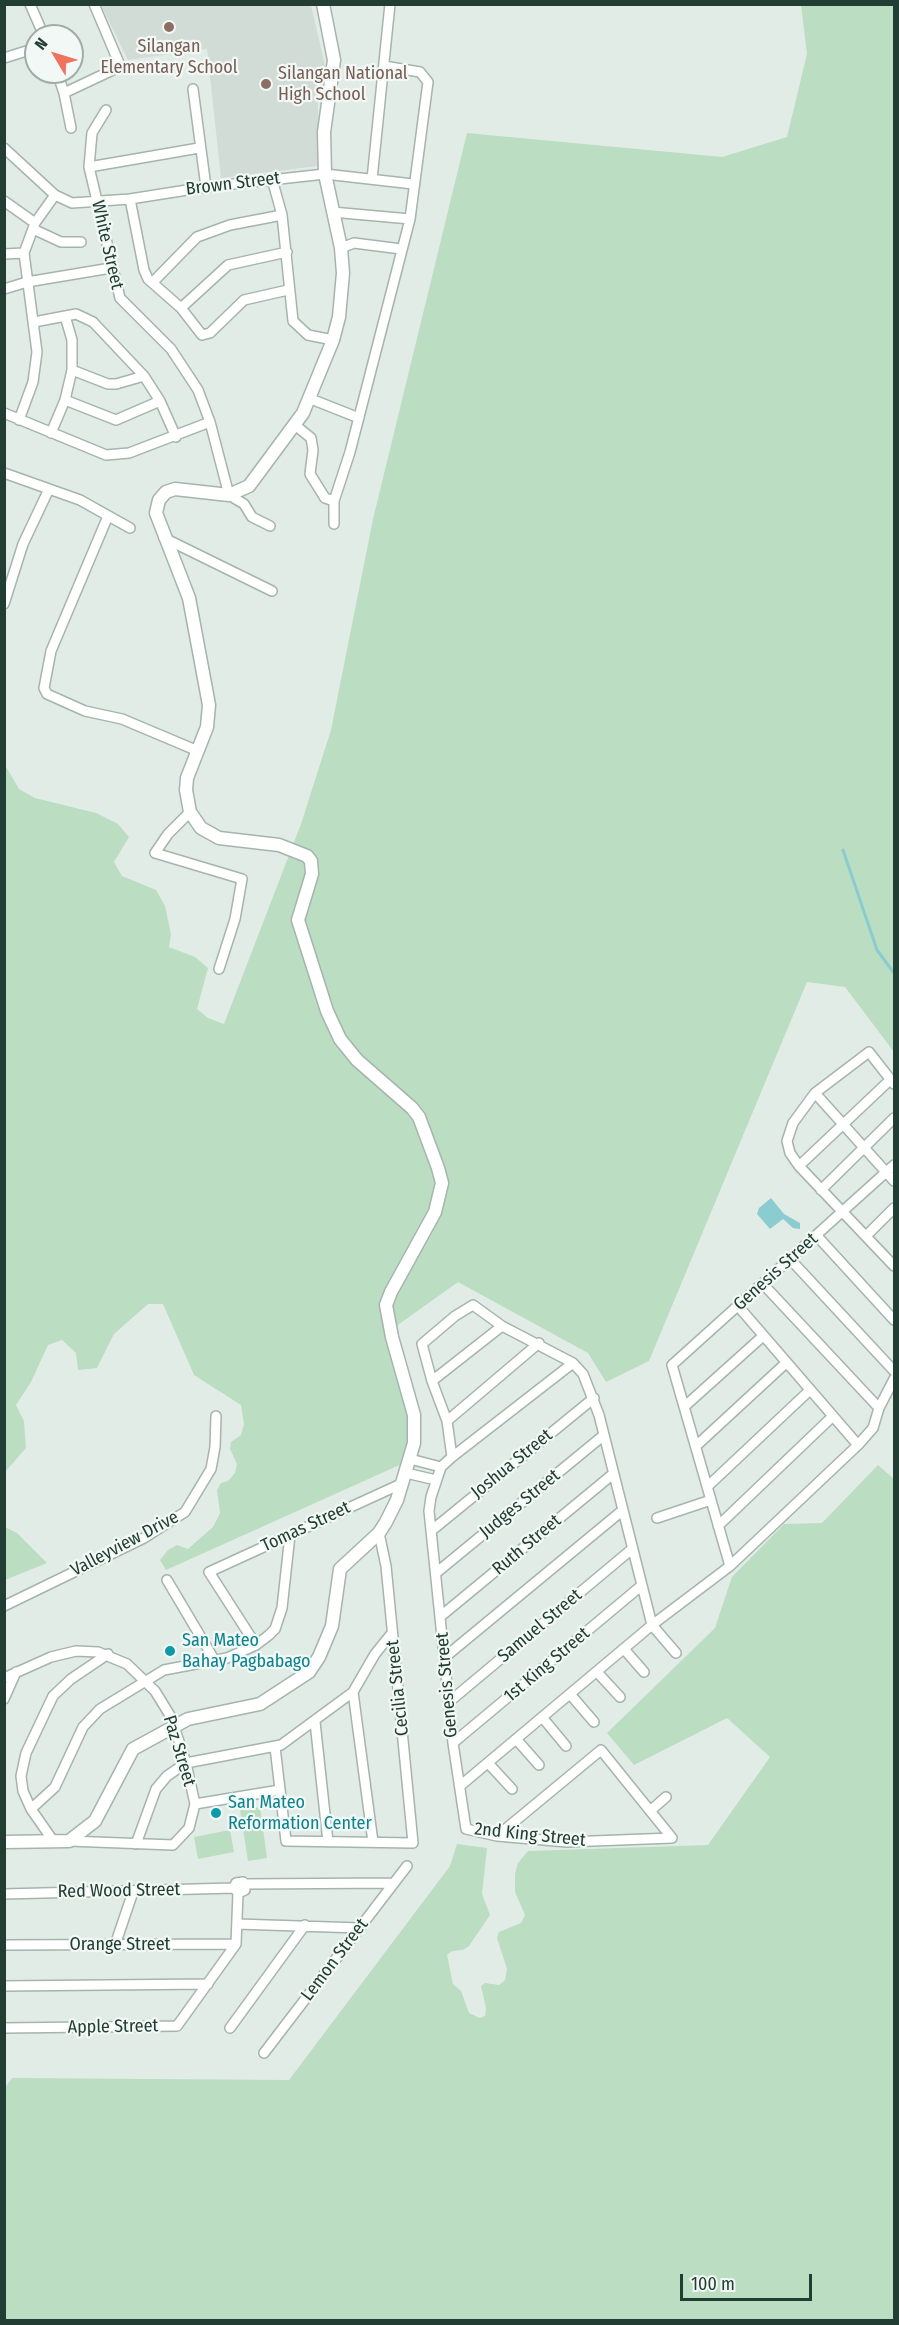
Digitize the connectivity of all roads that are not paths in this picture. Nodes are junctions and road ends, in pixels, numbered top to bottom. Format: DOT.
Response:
graph roads {
  1 [pos="30,4"];
  2 [pos="94,4"];
  3 [pos="322,4"];
  4 [pos="390,4"];
  5 [pos="39,24"];
  6 [pos="24,52"];
  7 [pos="4,58"];
  8 [pos="384,66"];
  9 [pos="61,84"];
  10 [pos="193,89"];
  11 [pos="64,93"];
  12 [pos="106,110"];
  13 [pos="71,128"];
  14 [pos="4,148"];
  15 [pos="199,148"];
  16 [pos="89,166"];
  17 [pos="325,174"];
  18 [pos="272,179"];
  19 [pos="372,179"];
  20 [pos="413,184"];
  21 [pos="206,187"];
  22 [pos="56,195"];
  23 [pos="130,199"];
  24 [pos="4,201"];
  25 [pos="98,202"];
  26 [pos="332,213"];
  27 [pos="282,215"];
  28 [pos="410,219"];
  29 [pos="34,226"];
  30 [pos="81,242"];
  31 [pos="341,248"];
  32 [pos="401,249"];
  33 [pos="287,252"];
  34 [pos="24,253"];
  35 [pos="4,254"];
  36 [pos="111,268"];
  37 [pos="27,282"];
  38 [pos="153,282"];
  39 [pos="4,289"];
  40 [pos="288,290"];
  41 [pos="181,309"];
  42 [pos="64,316"];
  43 [pos="34,322"];
  44 [pos="333,340"];
  45 [pos="72,370"];
  46 [pos="144,376"];
  47 [pos="311,399"];
  48 [pos="64,400"];
  49 [pos="160,401"];
  50 [pos="4,413"];
  51 [pos="359,417"];
  52 [pos="19,420"];
  53 [pos="210,422"];
  54 [pos="295,425"];
  55 [pos="51,433"];
  56 [pos="176,437"];
  57 [pos="4,473"];
  58 [pos="49,489"];
  59 [pos="229,495"];
  60 [pos="334,501"];
  61 [pos="108,516"];
  62 [pos="334,524"];
  63 [pos="270,526"];
  64 [pos="130,528"];
  65 [pos="164,538"];
  66 [pos="272,591"];
  67 [pos="4,604"];
  68 [pos="198,751"];
  69 [pos="190,812"];
  70 [pos="219,969"];
  71 [pos="893,1081"];
  72 [pos="815,1094"];
  73 [pos="894,1118"];
  74 [pos="843,1124"];
  75 [pos="864,1148"];
  76 [pos="894,1165"];
  77 [pos="799,1166"];
  78 [pos="886,1173"];
  79 [pos="894,1181"];
  80 [pos="821,1190"];
  81 [pos="894,1208"];
  82 [pos="844,1213"];
  83 [pos="817,1236"];
  84 [pos="866,1236"];
  85 [pos="894,1248"];
  86 [pos="886,1257"];
  87 [pos="790,1259"];
  88 [pos="894,1266"];
  89 [pos="763,1284"];
  90 [pos="738,1306"];
  91 [pos="894,1320"];
  92 [pos="502,1326"];
  93 [pos="763,1336"];
  94 [pos="538,1343"];
  95 [pos="573,1363"];
  96 [pos="786,1363"];
  97 [pos="894,1371"];
  98 [pos="894,1379"];
  99 [pos="432,1381"];
  100 [pos="810,1390"];
  101 [pos="594,1398"];
  102 [pos="684,1407"];
  103 [pos="879,1408"];
  104 [pos="216,1416"];
  105 [pos="832,1416"];
  106 [pos="447,1421"];
  107 [pos="604,1435"];
  108 [pos="858,1445"];
  109 [pos="696,1446"];
  110 [pos="452,1457"];
  111 [pos="410,1459"];
  112 [pos="441,1467"];
  113 [pos="612,1474"];
  114 [pos="404,1478"];
  115 [pos="436,1480"];
  116 [pos="707,1487"];
  117 [pos="711,1500"];
  118 [pos="622,1510"];
  119 [pos="657,1518"];
  120 [pos="718,1526"];
  121 [pos="431,1531"];
  122 [pos="379,1533"];
  123 [pos="290,1535"];
  124 [pos="632,1549"];
  125 [pos="730,1566"];
  126 [pos="436,1573"];
  127 [pos="167,1580"];
  128 [pos="641,1586"];
  129 [pos="4,1606"];
  130 [pos="441,1616"];
  131 [pos="652,1625"];
  132 [pos="392,1633"];
  133 [pos="256,1645"];
  134 [pos="624,1649"];
  135 [pos="676,1653"];
  136 [pos="108,1654"];
  137 [pos="445,1657"];
  138 [pos="215,1661"];
  139 [pos="15,1672"];
  140 [pos="597,1672"];
  141 [pos="644,1672"];
  142 [pos="4,1678"];
  143 [pos="146,1680"];
  144 [pos="353,1692"];
  145 [pos="570,1694"];
  146 [pos="620,1697"];
  147 [pos="4,1699"];
  148 [pos="449,1702"];
  149 [pos="542,1717"];
  150 [pos="315,1722"];
  151 [pos="594,1722"];
  152 [pos="174,1725"];
  153 [pos="516,1739"];
  154 [pos="453,1743"];
  155 [pos="566,1746"];
  156 [pos="274,1747"];
  157 [pos="186,1762"];
  158 [pos="488,1763"];
  159 [pos="539,1765"];
  160 [pos="460,1786"];
  161 [pos="512,1789"];
  162 [pos="280,1790"];
  163 [pos="666,1797"];
  164 [pos="195,1804"];
  165 [pos="31,1809"];
  166 [pos="650,1810"];
  167 [pos="497,1836"];
  168 [pos="69,1841"];
  169 [pos="4,1842"];
  170 [pos="54,1842"];
  171 [pos="328,1842"];
  172 [pos="373,1842"];
  173 [pos="136,1844"];
  174 [pos="406,1866"];
  175 [pos="393,1883"];
  176 [pos="236,1890"];
  177 [pos="134,1892"];
  178 [pos="4,1894"];
  179 [pos="237,1924"];
  180 [pos="304,1925"];
  181 [pos="360,1928"];
  182 [pos="236,1944"];
  183 [pos="4,1945"];
  184 [pos="115,1945"];
  185 [pos="208,1984"];
  186 [pos="4,1986"];
  187 [pos="4,2028"];
  188 [pos="230,2028"];
  189 [pos="264,2053"];
  1 -- 5 [label="street"];
  2 -- 11 [label="street"];
  3 -- 17 [label="street"];
  4 -- 8 [label="street"];
  6 -- 7 [label="street"];
  8 -- 19 [label="street"];
  8 -- 20 [label="street"];
  9 -- 11 [label="street"];
  10 -- 15 [label="street"];
  11 -- 13 [label="street"];
  12 -- 16 [label="street, White Street"];
  14 -- 22 [label="street"];
  15 -- 16 [label="street"];
  15 -- 21 [label="street"];
  16 -- 25 [label="street, White Street"];
  17 -- 18 [label="street, Brown Street"];
  17 -- 19 [label="street, Brown Street"];
  17 -- 26 [label="street"];
  18 -- 21 [label="street, Brown Street"];
  18 -- 27 [label="street"];
  19 -- 20 [label="street, Brown Street"];
  20 -- 28 [label="street"];
  21 -- 23 [label="street, Brown Street"];
  22 -- 25 [label="street, Brown Street"];
  22 -- 29 [label="street"];
  23 -- 25 [label="street, Brown Street"];
  23 -- 38 [label="street"];
  24 -- 29 [label="street"];
  25 -- 36 [label="street, White Street"];
  26 -- 28 [label="street"];
  26 -- 31 [label="street"];
  27 -- 33 [label="street"];
  27 -- 38 [label="street"];
  28 -- 32 [label="street"];
  29 -- 30 [label="street"];
  29 -- 34 [label="street"];
  31 -- 32 [label="street"];
  31 -- 44 [label="street"];
  32 -- 51 [label="street"];
  33 -- 40 [label="street"];
  33 -- 41 [label="street"];
  34 -- 35 [label="street"];
  34 -- 37 [label="street"];
  36 -- 37 [label="street"];
  36 -- 53 [label="street, White Street"];
  37 -- 39 [label="street"];
  37 -- 43 [label="street"];
  38 -- 41 [label="street"];
  40 -- 41 [label="street"];
  40 -- 44 [label="street"];
  42 -- 43 [label="street"];
  42 -- 45 [label="street"];
  42 -- 46 [label="street"];
  43 -- 52 [label="street"];
  44 -- 47 [label="street"];
  45 -- 46 [label="street"];
  45 -- 48 [label="street"];
  46 -- 49 [label="street"];
  47 -- 51 [label="street"];
  47 -- 54 [label="street"];
  48 -- 49 [label="street"];
  48 -- 55 [label="street"];
  49 -- 56 [label="street"];
  50 -- 52 [label="street"];
  51 -- 60 [label="street"];
  52 -- 55 [label="street"];
  53 -- 56 [label="street"];
  53 -- 59 [label="street, White Street"];
  54 -- 59 [label="street"];
  54 -- 60 [label="street"];
  55 -- 56 [label="street"];
  57 -- 58 [label="street"];
  58 -- 61 [label="street"];
  58 -- 67 [label="street"];
  59 -- 63 [label="street"];
  59 -- 65 [label="street"];
  60 -- 62 [label="street"];
  61 -- 64 [label="street"];
  61 -- 68 [label="street"];
  65 -- 66 [label="street"];
  65 -- 68 [label="street"];
  68 -- 69 [label="street"];
  69 -- 70 [label="street"];
  69 -- 111 [label="street"];
  71 -- 72 [label="street"];
  71 -- 74 [label="street"];
  72 -- 74 [label="street"];
  72 -- 77 [label="street"];
  73 -- 75 [label="street"];
  74 -- 75 [label="street"];
  74 -- 77 [label="street"];
  75 -- 78 [label="street"];
  75 -- 80 [label="street"];
  76 -- 78 [label="street, Genesis Street"];
  77 -- 80 [label="street"];
  78 -- 79 [label="street"];
  78 -- 82 [label="street, Genesis Street"];
  80 -- 82 [label="street"];
  81 -- 84 [label="street"];
  82 -- 83 [label="street, Genesis Street"];
  82 -- 84 [label="street"];
  83 -- 87 [label="street, Genesis Street"];
  83 -- 91 [label="street"];
  84 -- 86 [label="street"];
  85 -- 86 [label="street"];
  86 -- 88 [label="street"];
  87 -- 89 [label="street, Genesis Street"];
  87 -- 97 [label="street"];
  89 -- 90 [label="street, Genesis Street"];
  89 -- 103 [label="street"];
  90 -- 93 [label="street"];
  90 -- 102 [label="street, Genesis Street"];
  92 -- 94 [label="street"];
  92 -- 99 [label="street"];
  92 -- 99 [label="street"];
  93 -- 96 [label="street"];
  93 -- 102 [label="street"];
  94 -- 95 [label="street"];
  94 -- 106 [label="street"];
  95 -- 101 [label="street"];
  95 -- 110 [label="street, Genesis Street"];
  96 -- 100 [label="street"];
  96 -- 109 [label="street"];
  98 -- 103 [label="street"];
  99 -- 106 [label="street"];
  100 -- 105 [label="street"];
  100 -- 116 [label="street"];
  101 -- 107 [label="street"];
  101 -- 121 [label="street, Joshua Street"];
  102 -- 109 [label="street, Genesis Street"];
  103 -- 108 [label="street"];
  104 -- 129 [label="street, Valleyview Drive"];
  105 -- 108 [label="street"];
  105 -- 120 [label="street"];
  106 -- 110 [label="street"];
  107 -- 113 [label="street"];
  107 -- 126 [label="street, Judges Street"];
  108 -- 125 [label="street"];
  109 -- 116 [label="street, Genesis Street"];
  110 -- 112 [label="street, Genesis Street"];
  111 -- 112 [label="street"];
  111 -- 114 [label="street"];
  112 -- 115 [label="street, Genesis Street"];
  113 -- 118 [label="street"];
  113 -- 130 [label="street, Ruth Street"];
  114 -- 115 [label="street"];
  114 -- 122 [label="street"];
  114 -- 123 [label="street, Tomas Street"];
  115 -- 121 [label="street, Genesis Street"];
  116 -- 117 [label="street, Genesis Street"];
  117 -- 119 [label="street"];
  117 -- 120 [label="street, Genesis Street"];
  118 -- 124 [label="street"];
  118 -- 137 [label="street"];
  120 -- 125 [label="street, Genesis Street"];
  121 -- 126 [label="street, Genesis Street"];
  122 -- 132 [label="street, Cecilia Street"];
  122 -- 152 [label="street"];
  123 -- 133 [label="street"];
  123 -- 133 [label="street, Tomas Street"];
  124 -- 128 [label="street"];
  124 -- 148 [label="street, Samuel Street"];
  125 -- 131 [label="street"];
  126 -- 130 [label="street, Genesis Street"];
  127 -- 138 [label="street"];
  128 -- 131 [label="street"];
  128 -- 154 [label="street, 1st King Street"];
  130 -- 137 [label="street, Genesis Street"];
  131 -- 134 [label="street"];
  131 -- 135 [label="street"];
  132 -- 144 [label="street"];
  132 -- 172 [label="street, Cecilia Street"];
  133 -- 138 [label="street"];
  134 -- 140 [label="street"];
  134 -- 141 [label="street"];
  136 -- 139 [label="street, Paz Street"];
  136 -- 143 [label="street, Paz Street"];
  136 -- 165 [label="street"];
  137 -- 148 [label="street, Genesis Street"];
  138 -- 143 [label="street"];
  139 -- 142 [label="street, Paz Street"];
  139 -- 147 [label="street"];
  140 -- 145 [label="street"];
  140 -- 146 [label="street"];
  143 -- 152 [label="street, Paz Street"];
  143 -- 165 [label="street"];
  144 -- 150 [label="street"];
  144 -- 172 [label="street"];
  145 -- 149 [label="street"];
  145 -- 151 [label="street"];
  148 -- 154 [label="street, Genesis Street"];
  149 -- 153 [label="street"];
  149 -- 155 [label="street"];
  150 -- 156 [label="street"];
  150 -- 171 [label="street"];
  152 -- 157 [label="street, Paz Street"];
  152 -- 168 [label="street"];
  153 -- 158 [label="street"];
  153 -- 159 [label="street"];
  154 -- 160 [label="street, Genesis Street"];
  156 -- 157 [label="street"];
  156 -- 162 [label="street"];
  157 -- 164 [label="street, Paz Street"];
  157 -- 173 [label="street"];
  158 -- 160 [label="street"];
  158 -- 161 [label="street"];
  160 -- 167 [label="street, 2nd King Street"];
  162 -- 164 [label="street"];
  162 -- 171 [label="street"];
  163 -- 166 [label="street"];
  164 -- 173 [label="street"];
  165 -- 170 [label="street"];
  166 -- 167 [label="street, 2nd King Street"];
  166 -- 167 [label="street"];
  168 -- 170 [label="street"];
  168 -- 173 [label="street"];
  169 -- 170 [label="street"];
  171 -- 172 [label="street"];
  174 -- 175 [label="street, Lemon Street"];
  175 -- 176 [label="street"];
  175 -- 181 [label="street, Lemon Street"];
  176 -- 177 [label="street, Red Wood Street"];
  176 -- 179 [label="street"];
  177 -- 178 [label="street, Red Wood Street"];
  177 -- 184 [label="street"];
  179 -- 180 [label="street"];
  179 -- 182 [label="street"];
  180 -- 181 [label="street"];
  180 -- 188 [label="street"];
  181 -- 189 [label="street, Lemon Street"];
  182 -- 184 [label="street, Orange Street"];
  182 -- 185 [label="street, Apple Street"];
  183 -- 184 [label="street, Orange Street"];
  185 -- 186 [label="street"];
  185 -- 187 [label="street, Apple Street"];
}
